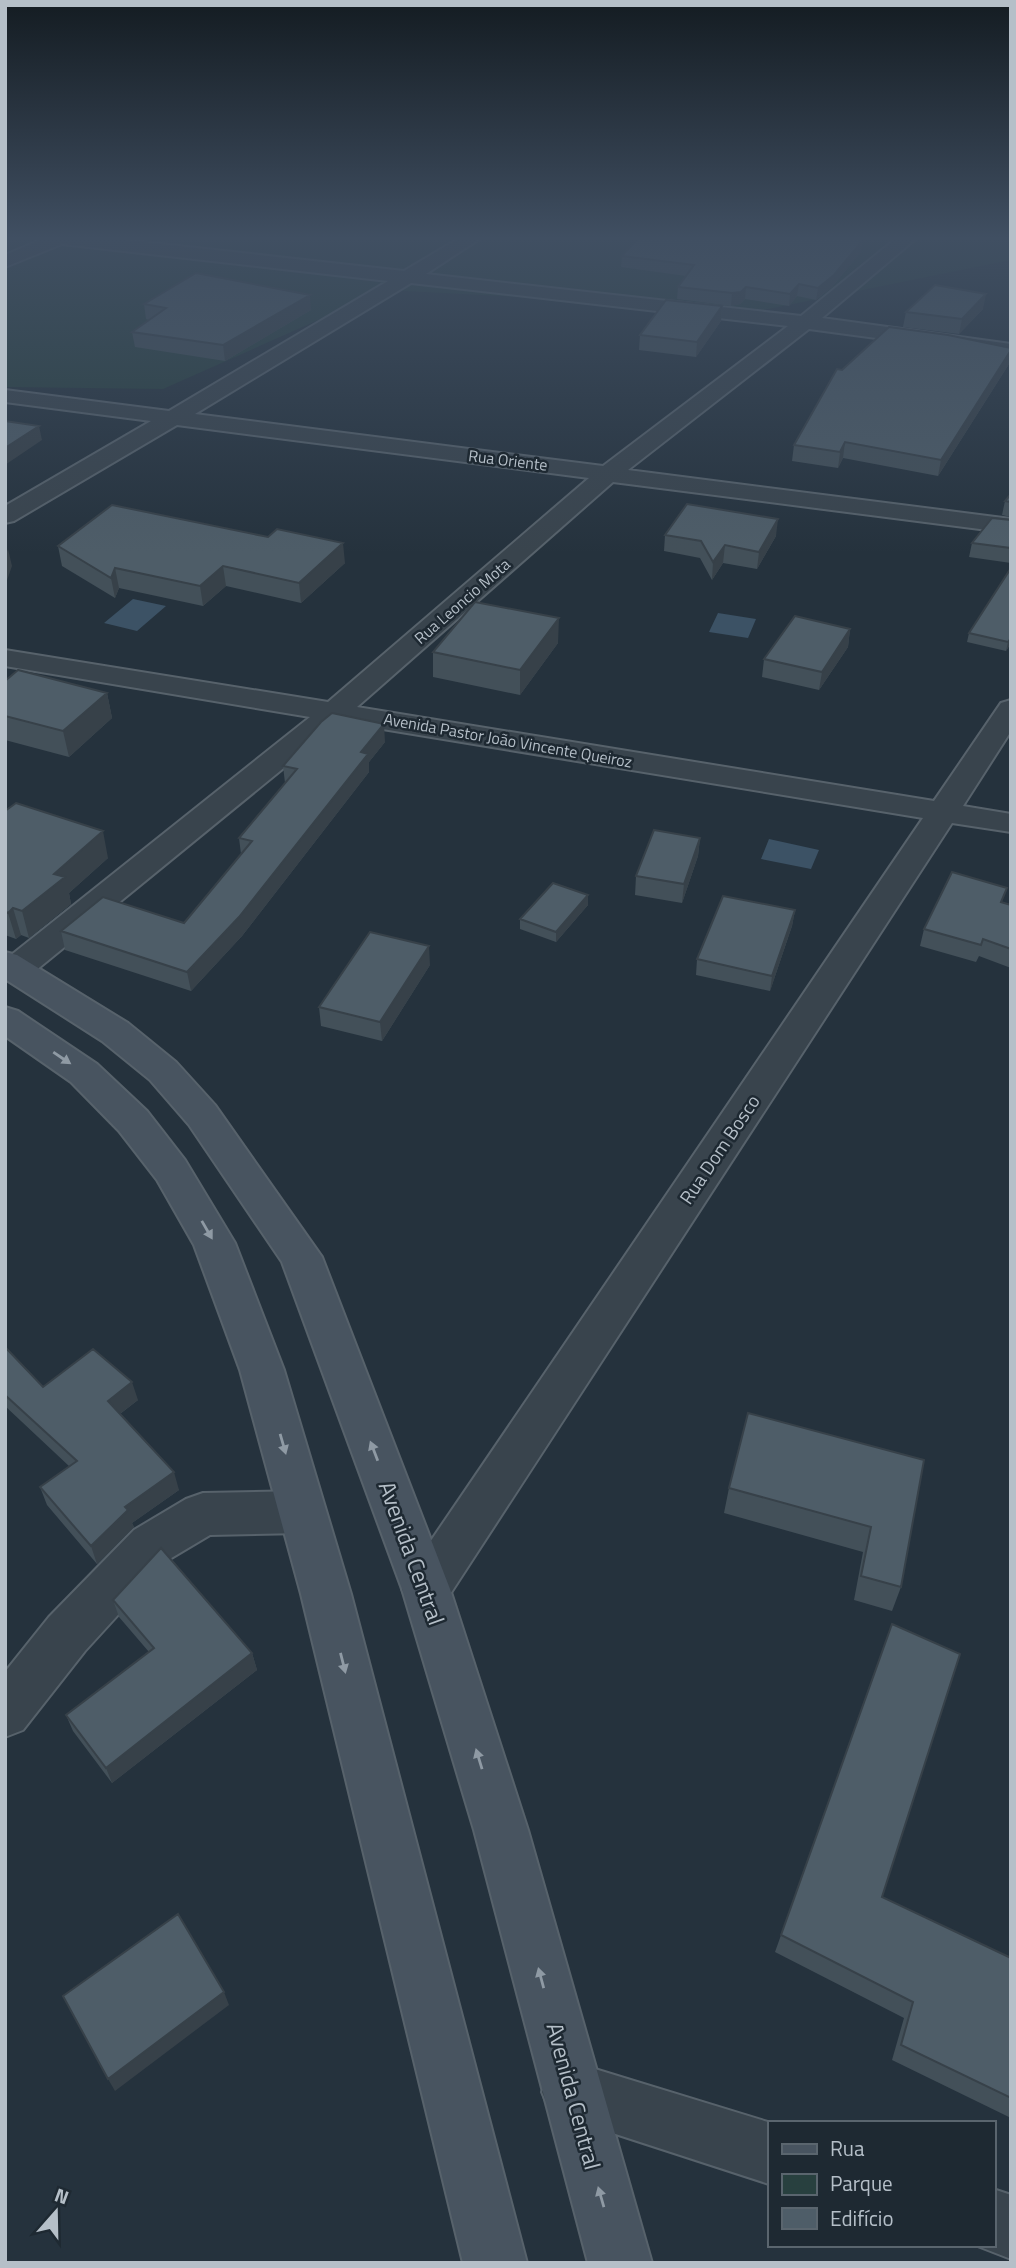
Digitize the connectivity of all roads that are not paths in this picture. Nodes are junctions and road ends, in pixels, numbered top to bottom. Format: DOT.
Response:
graph roads {
  1 [pos="299,342"];
  2 [pos="778,342"];
  3 [pos="951,342"];
  4 [pos="1011,350"];
  5 [pos="5,396"];
  6 [pos="174,416"];
  7 [pos="609,473"];
  8 [pos="5,516"];
  9 [pos="1011,526"];
  10 [pos="5,657"];
  11 [pos="1011,709"];
  12 [pos="335,710"];
  13 [pos="944,813"];
  14 [pos="1011,823"];
  15 [pos="11,966"];
  16 [pos="5,1019"];
  17 [pos="302,1512"];
  18 [pos="426,1588"];
  19 [pos="5,1712"];
  20 [pos="572,2092"];
  21 [pos="768,2152"];
  22 [pos="495,2263"];
  23 [pos="620,2263"];
  1 -- 6 [label="street"];
  2 -- 7 [label="street, Rua Leoncio Mota"];
  3 -- 4 [label="street"];
  5 -- 6 [label="street, Rua Oriente"];
  6 -- 7 [label="street, Rua Oriente"];
  6 -- 8 [label="street"];
  7 -- 9 [label="street, Rua Oriente"];
  7 -- 12 [label="street, Rua Leoncio Mota"];
  10 -- 12 [label="street, Avenida Pastor João Vincente Queiroz"];
  11 -- 13 [label="street, Rua Dom Bosco"];
  12 -- 13 [label="street, Avenida Pastor João Vincente Queiroz"];
  12 -- 15 [label="street, Rua Leoncio Mota"];
  13 -- 14 [label="street, Avenida Pastor João Vincente Queiroz"];
  13 -- 18 [label="street, Rua Dom Bosco"];
  18 -- 15 [label="main road, Avenida Central, one-way"];
  16 -- 17 [label="main road, one-way"];
  17 -- 19 [label="street"];
  17 -- 22 [label="main road, one-way"];
  20 -- 18 [label="main road, Avenida Central, one-way"];
  20 -- 21 [label="street"];
  23 -- 20 [label="main road, Avenida Central, one-way"];
}
